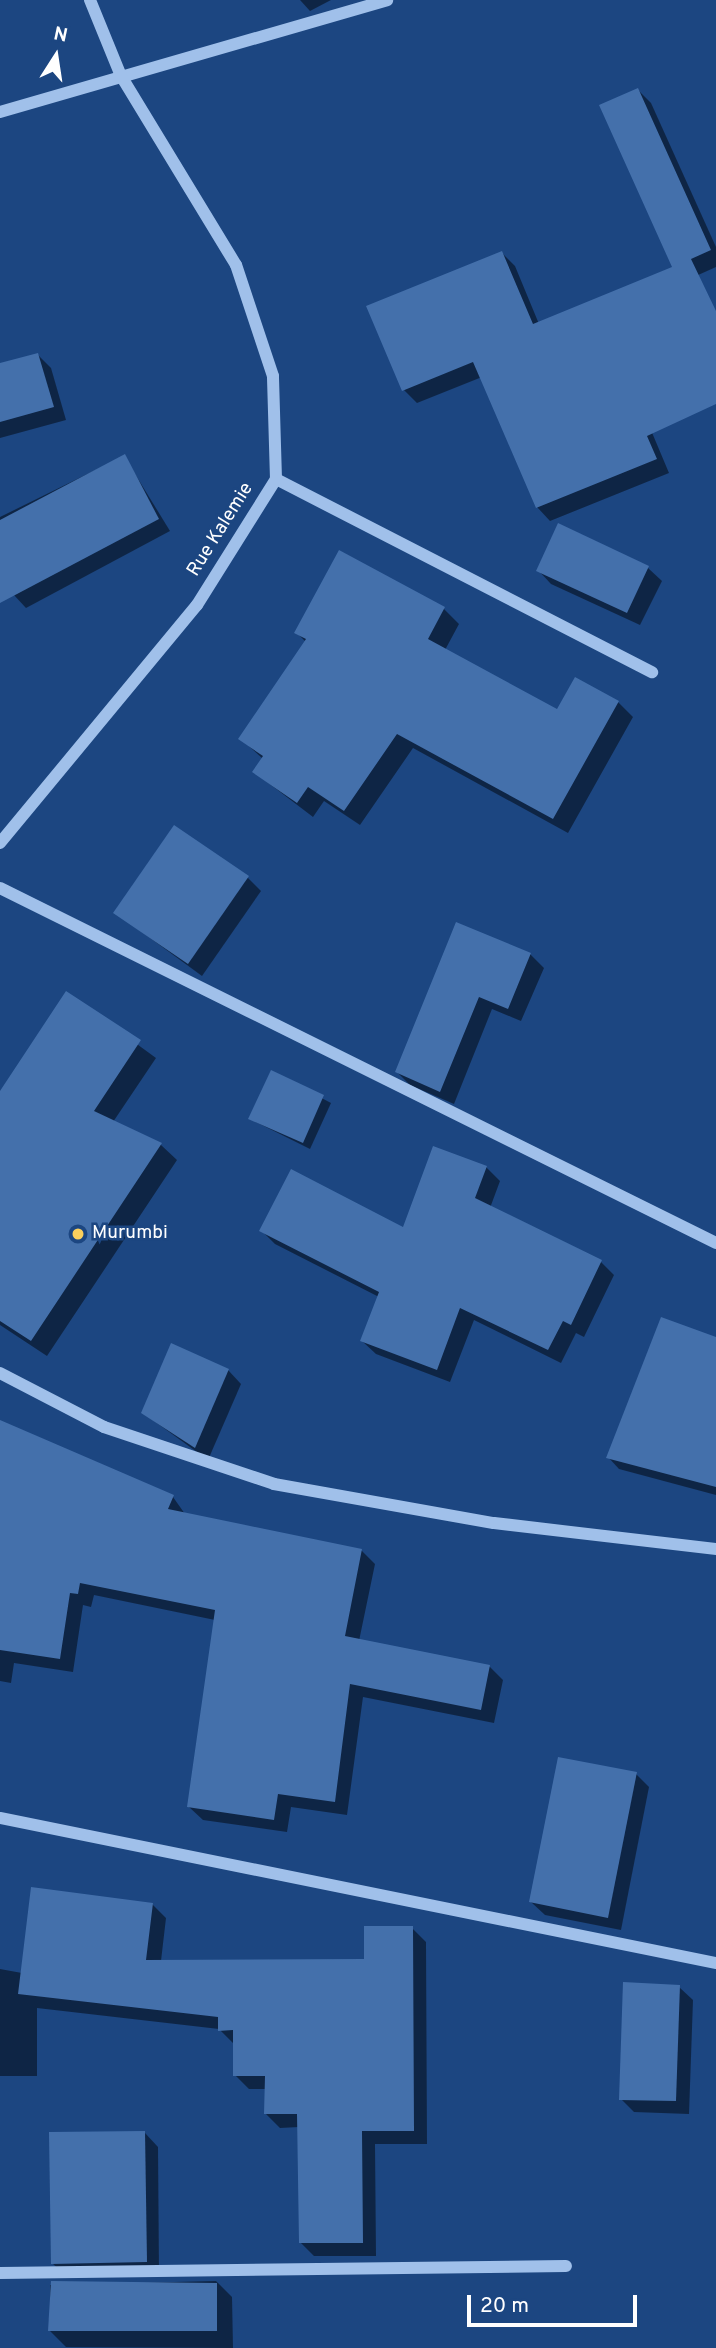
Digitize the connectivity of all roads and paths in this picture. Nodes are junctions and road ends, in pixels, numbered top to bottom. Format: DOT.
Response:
graph roads {
  1 [pos="89,0"];
  2 [pos="387,0"];
  3 [pos="121,76"];
  4 [pos="0,112"];
  5 [pos="276,479"];
  6 [pos="652,672"];
  7 [pos="0,843"];
  8 [pos="0,888"];
  9 [pos="716,1243"];
  10 [pos="0,1373"];
  11 [pos="716,1549"];
  12 [pos="0,1818"];
  13 [pos="716,1964"];
  14 [pos="566,2266"];
  15 [pos="0,2273"];
  1 -- 3 [label="street, Rue Kalemie"];
  2 -- 3 [label="street"];
  3 -- 4 [label="street"];
  3 -- 5 [label="street, Rue Kalemie"];
  5 -- 6 [label="street"];
  5 -- 7 [label="street, Rue Kalemie"];
  8 -- 9 [label="street"];
  10 -- 11 [label="street"];
  12 -- 13 [label="street"];
  14 -- 15 [label="street"];
}
